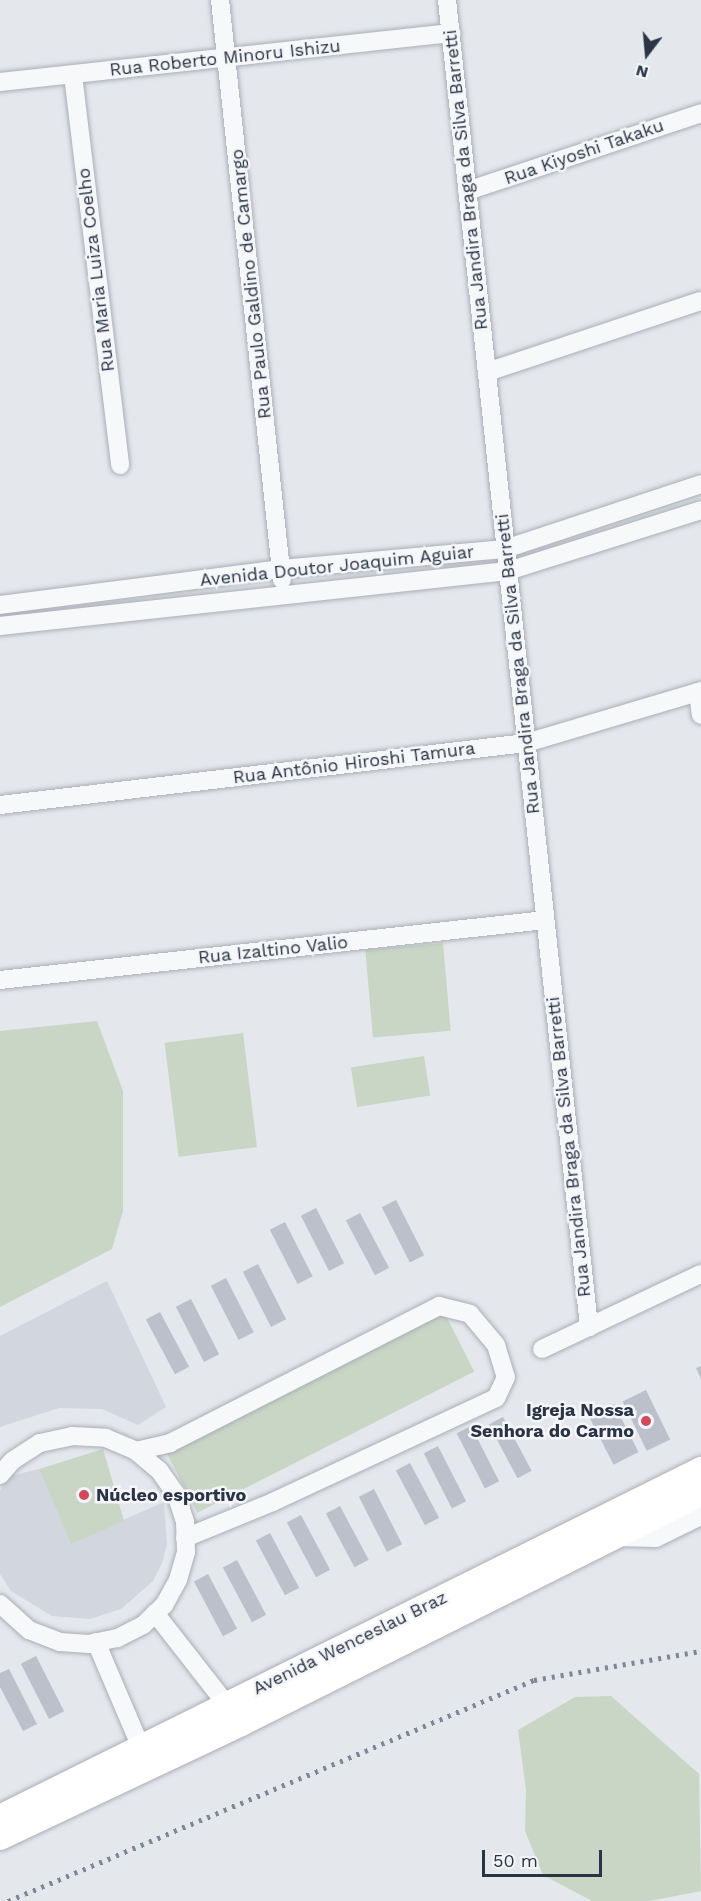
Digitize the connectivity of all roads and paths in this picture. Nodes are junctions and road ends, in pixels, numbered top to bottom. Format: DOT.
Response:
graph roads {
  1 [pos="220,0"];
  2 [pos="447,0"];
  3 [pos="451,33"];
  4 [pos="228,58"];
  5 [pos="73,75"];
  6 [pos="0,82"];
  7 [pos="701,113"];
  8 [pos="467,191"];
  9 [pos="701,301"];
  10 [pos="487,372"];
  11 [pos="120,465"];
  12 [pos="701,484"];
  13 [pos="701,510"];
  14 [pos="506,549"];
  15 [pos="281,569"];
  16 [pos="508,571"];
  17 [pos="284,593"];
  18 [pos="0,605"];
  19 [pos="0,627"];
  20 [pos="700,691"];
  21 [pos="701,715"];
  22 [pos="526,743"];
  23 [pos="0,805"];
  24 [pos="545,920"];
  25 [pos="0,980"];
  26 [pos="701,1274"];
  27 [pos="589,1328"];
  28 [pos="542,1349"];
  29 [pos="136,1451"];
  30 [pos="701,1470"];
  31 [pos="0,1475"];
  32 [pos="701,1493"];
  33 [pos="701,1516"];
  34 [pos="613,1537"];
  35 [pos="185,1538"];
  36 [pos="512,1576"];
  37 [pos="0,1604"];
  38 [pos="155,1613"];
  39 [pos="96,1642"];
  40 [pos="225,1703"];
  41 [pos="241,1723"];
  42 [pos="144,1756"];
  43 [pos="0,1818"];
  44 [pos="0,1837"];
  1 -- 4 [label="street, Rua Paulo Galdino de Camargo"];
  2 -- 3 [label="street, Rua Jandira Braga da Silva Barretti"];
  3 -- 4 [label="street, Rua Roberto Minoru Ishizu"];
  3 -- 8 [label="street, Rua Jandira Braga da Silva Barretti"];
  4 -- 5 [label="street, Rua Roberto Minoru Ishizu"];
  4 -- 15 [label="street, Rua Paulo Galdino de Camargo"];
  5 -- 6 [label="street, Rua Roberto Minoru Ishizu"];
  5 -- 11 [label="street, Rua Maria Luiza Coelho"];
  7 -- 8 [label="street, Rua Kiyoshi Takaku"];
  8 -- 10 [label="street, Rua Jandira Braga da Silva Barretti"];
  9 -- 10 [label="street"];
  10 -- 14 [label="street, Rua Jandira Braga da Silva Barretti"];
  12 -- 14 [label="street, Avenida Doutor Joaquim Aguiar"];
  13 -- 16 [label="street, Avenida Doutor Joaquim Aguiar"];
  14 -- 15 [label="street, Avenida Doutor Joaquim Aguiar"];
  14 -- 16 [label="street, Rua Jandira Braga da Silva Barretti"];
  15 -- 17 [label="street, Rua Paulo Galdino de Camargo"];
  15 -- 18 [label="street, Avenida Doutor Joaquim Aguiar"];
  16 -- 17 [label="street, Avenida Doutor Joaquim Aguiar"];
  16 -- 22 [label="street, Rua Jandira Braga da Silva Barretti"];
  17 -- 19 [label="street, Avenida Doutor Joaquim Aguiar"];
  20 -- 21 [label="street"];
  20 -- 22 [label="street, Rua Antônio Hiroshi Tamura"];
  22 -- 23 [label="street, Rua Antônio Hiroshi Tamura"];
  22 -- 24 [label="street, Rua Jandira Braga da Silva Barretti"];
  24 -- 25 [label="street, Rua Izaltino Valio"];
  24 -- 27 [label="street, Rua Jandira Braga da Silva Barretti"];
  26 -- 27 [label="street"];
  27 -- 28 [label="street"];
  29 -- 31 [label="street"];
  29 -- 35 [label="street"];
  29 -- 35 [label="street"];
  30 -- 36 [label="street, Avenida Wenceslau Braz"];
  32 -- 34 [label="street, Avenida Wenceslau Braz"];
  33 -- 34 [label="street"];
  34 -- 36 [label="street, Avenida Wenceslau Braz"];
  35 -- 38 [label="street"];
  36 -- 40 [label="street, Avenida Wenceslau Braz"];
  36 -- 41 [label="street, Avenida Wenceslau Braz"];
  37 -- 39 [label="street"];
  38 -- 39 [label="street"];
  38 -- 40 [label="street"];
  39 -- 42 [label="street"];
  40 -- 41 [label="street"];
  40 -- 42 [label="street, Avenida Wenceslau Braz"];
  41 -- 42 [label="street, Avenida Wenceslau Braz"];
  42 -- 43 [label="street, Avenida Wenceslau Braz"];
  42 -- 44 [label="street, Avenida Wenceslau Braz"];
}
